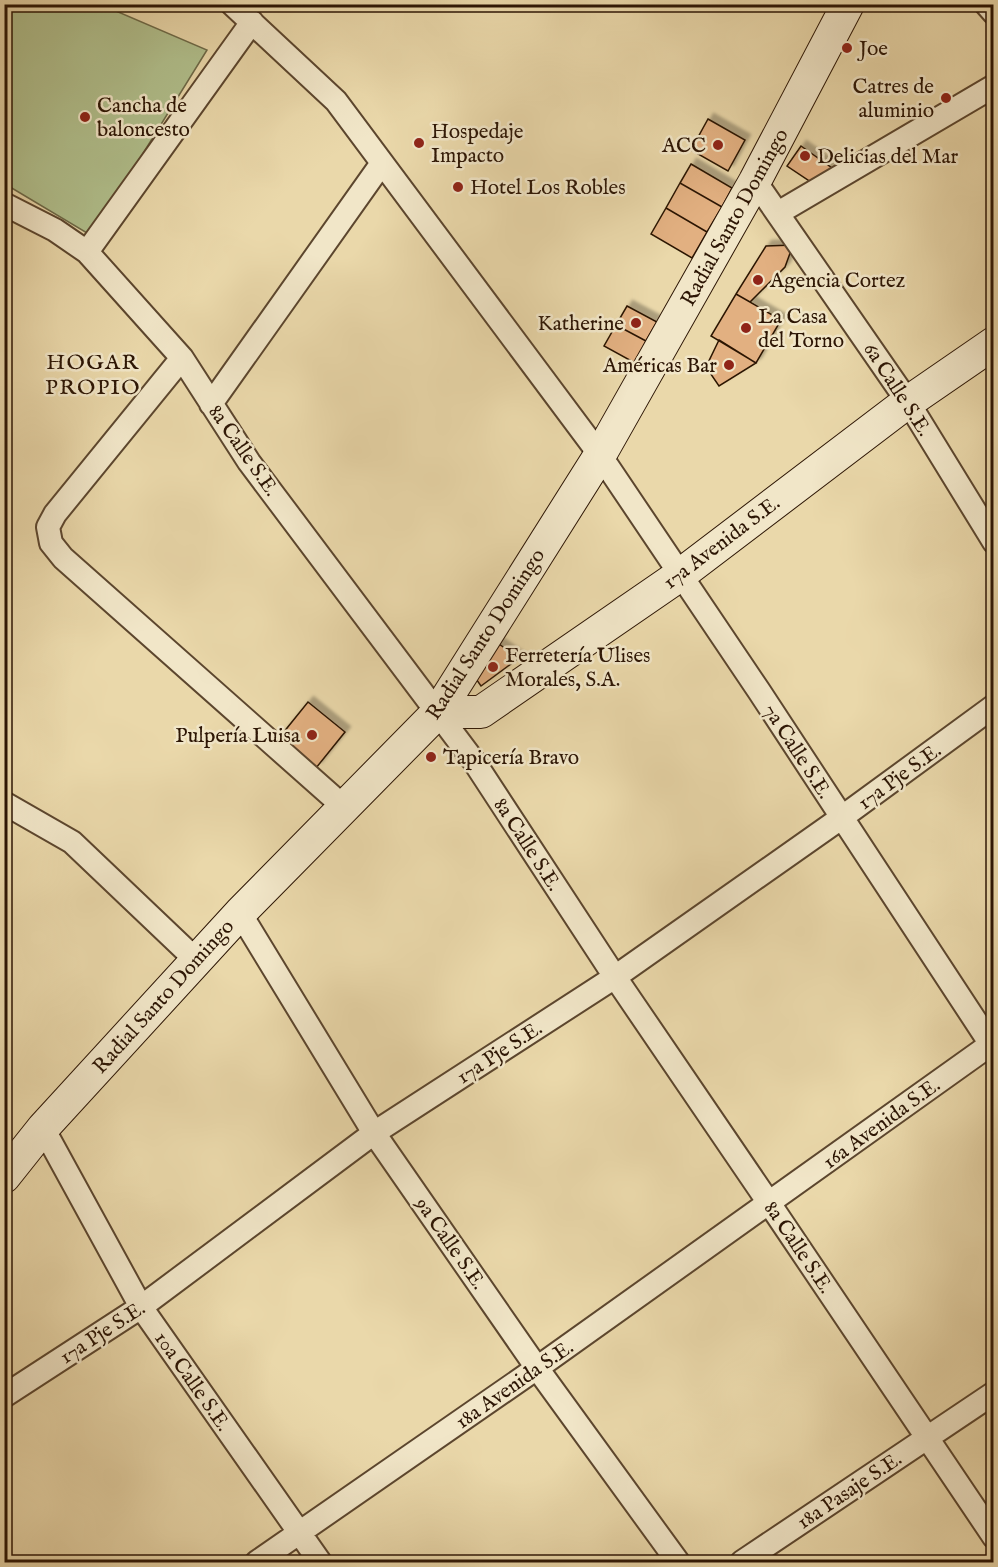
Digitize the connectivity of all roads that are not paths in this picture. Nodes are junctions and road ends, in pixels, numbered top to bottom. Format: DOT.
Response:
graph roads {
  1 [pos="232,4"];
  2 [pos="848,4"];
  3 [pos="986,4"];
  4 [pos="993,13"];
  5 [pos="252,22"];
  6 [pos="993,86"];
  7 [pos="382,163"];
  8 [pos="755,181"];
  9 [pos="4,204"];
  10 [pos="778,213"];
  11 [pos="87,252"];
  12 [pos="993,342"];
  13 [pos="182,358"];
  14 [pos="908,402"];
  15 [pos="211,404"];
  16 [pos="600,455"];
  17 [pos="993,542"];
  18 [pos="680,575"];
  19 [pos="993,706"];
  20 [pos="438,712"];
  21 [pos="4,803"];
  22 [pos="344,807"];
  23 [pos="841,818"];
  24 [pos="240,913"];
  25 [pos="196,960"];
  26 [pos="615,977"];
  27 [pos="992,1045"];
  28 [pos="43,1128"];
  29 [pos="374,1132"];
  30 [pos="4,1177"];
  31 [pos="770,1203"];
  32 [pos="141,1307"];
  33 [pos="537,1368"];
  34 [pos="993,1393"];
  35 [pos="4,1396"];
  36 [pos="926,1438"];
  37 [pos="299,1534"];
  38 [pos="993,1538"];
  39 [pos="257,1563"];
  40 [pos="320,1563"];
  41 [pos="678,1563"];
  42 [pos="742,1563"];
  1 -- 5 [label="street, 7a Calle S.E."];
  2 -- 8 [label="main road, Radial Santo Domingo"];
  3 -- 4 [label="street"];
  5 -- 7 [label="street, 7a Calle S.E."];
  5 -- 11 [label="street"];
  6 -- 10 [label="street"];
  7 -- 15 [label="street"];
  7 -- 16 [label="street, 7a Calle S.E."];
  8 -- 10 [label="street, 6a Calle S.E."];
  8 -- 16 [label="main road, Radial Santo Domingo"];
  9 -- 11 [label="street, 8a Calle S.E."];
  10 -- 14 [label="street, 6a Calle S.E."];
  11 -- 13 [label="street, 8a Calle S.E."];
  12 -- 14 [label="main road, 17a Avenida S.E."];
  13 -- 15 [label="street, 8a Calle S.E."];
  13 -- 22 [label="street"];
  14 -- 17 [label="street, 6a Calle S.E."];
  14 -- 18 [label="main road, 17a Avenida S.E."];
  15 -- 20 [label="street, 8a Calle S.E."];
  16 -- 18 [label="street, 7a Calle S.E."];
  16 -- 20 [label="main road, Radial Santo Domingo"];
  18 -- 20 [label="main road, 17a Avenida S.E."];
  18 -- 23 [label="street, 7a Calle S.E."];
  19 -- 23 [label="street, 17a Pje S.E."];
  20 -- 22 [label="main road, Radial Santo Domingo"];
  20 -- 26 [label="street, 8a Calle S.E."];
  21 -- 25 [label="street"];
  22 -- 24 [label="main road, Radial Santo Domingo"];
  23 -- 26 [label="street, 17a Pje S.E."];
  23 -- 27 [label="street, 7a Calle S.E."];
  24 -- 25 [label="main road, Radial Santo Domingo"];
  24 -- 29 [label="street, 9a Calle S.E."];
  25 -- 28 [label="main road, Radial Santo Domingo"];
  26 -- 29 [label="street, 17a Pje S.E."];
  26 -- 31 [label="street, 8a Calle S.E."];
  27 -- 31 [label="street, 16a Avenida S.E."];
  28 -- 30 [label="main road, Radial Santo Domingo"];
  28 -- 32 [label="street, 10a Calle S.E."];
  29 -- 32 [label="street, 17a Pje S.E."];
  29 -- 33 [label="street, 9a Calle S.E."];
  31 -- 33 [label="street, 18a Avenida S.E."];
  31 -- 36 [label="street, 8a Calle S.E."];
  32 -- 35 [label="street, 17a Pje S.E."];
  32 -- 37 [label="street, 10a Calle S.E."];
  33 -- 37 [label="street, 18a Avenida S.E."];
  33 -- 41 [label="street, 9a Calle S.E."];
  34 -- 36 [label="street, 18a Pasaje S.E."];
  36 -- 38 [label="street, 8a Calle S.E."];
  36 -- 42 [label="street, 18a Pasaje S.E."];
  37 -- 39 [label="street, 18a Avenida S.E."];
  37 -- 40 [label="street, 10a Calle S.E."];
}
